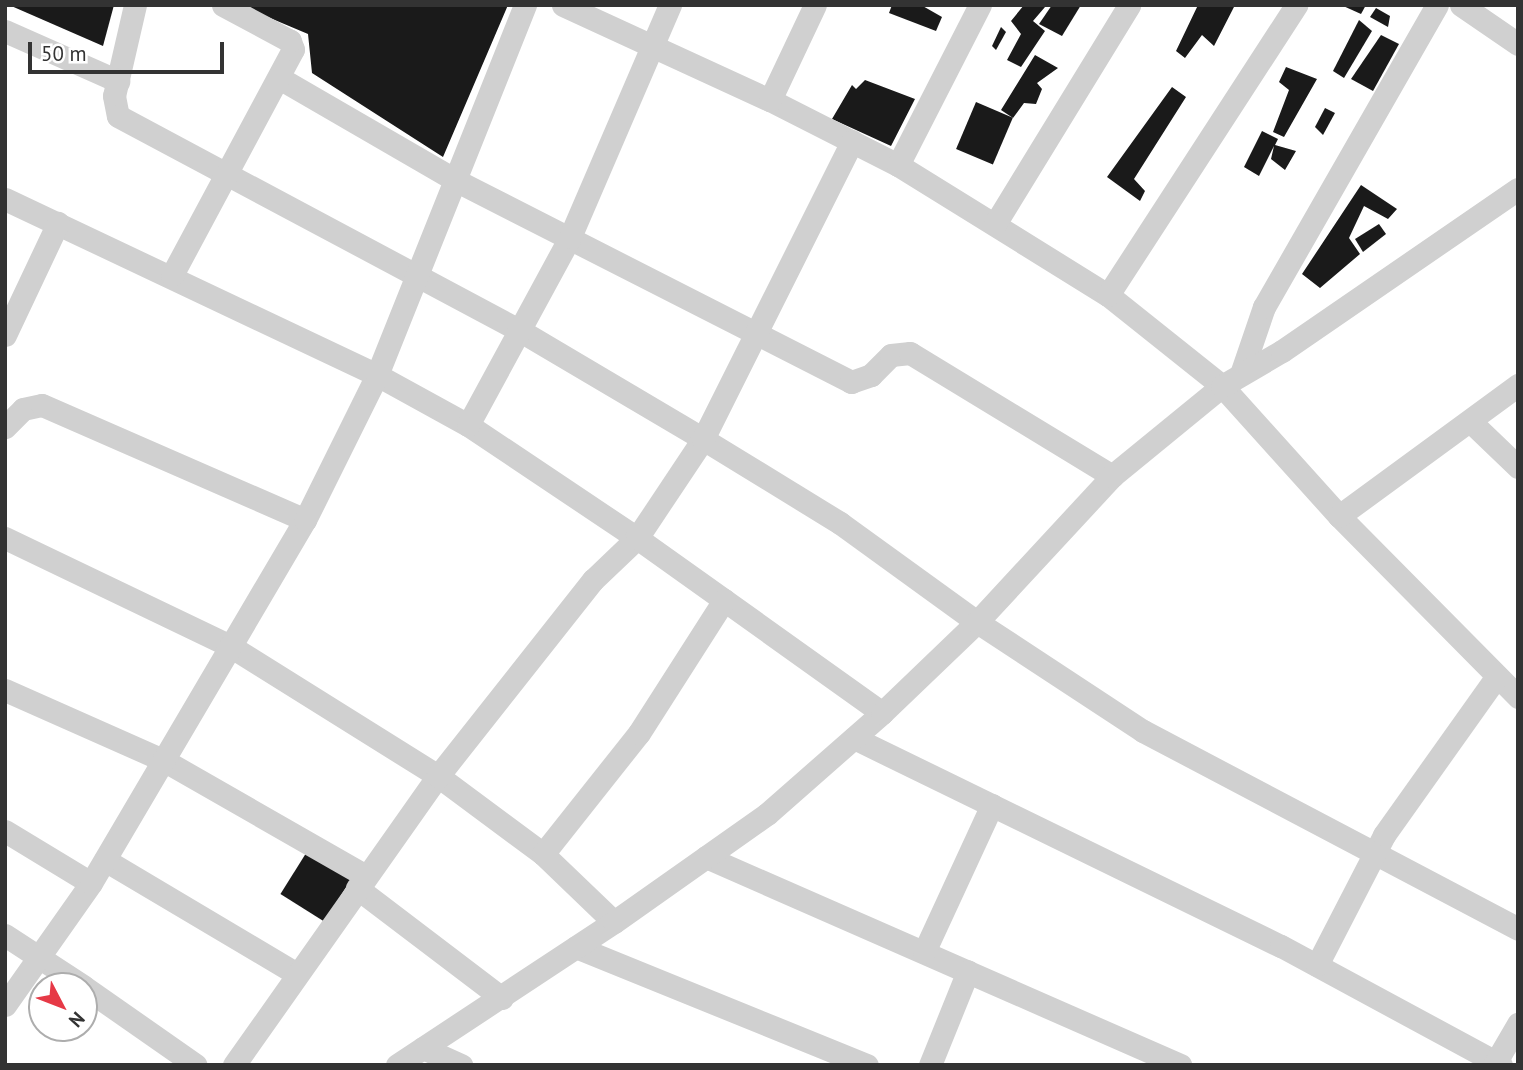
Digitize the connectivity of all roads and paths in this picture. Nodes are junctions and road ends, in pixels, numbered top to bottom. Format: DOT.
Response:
graph roads {
  1 [pos="135,5"];
  2 [pos="223,5"];
  3 [pos="525,5"];
  4 [pos="563,5"];
  5 [pos="670,5"];
  6 [pos="815,5"];
  7 [pos="980,5"];
  8 [pos="1129,5"];
  9 [pos="1296,5"];
  10 [pos="1437,5"];
  11 [pos="1461,5"];
  12 [pos="5,31"];
  13 [pos="1518,44"];
  14 [pos="651,45"];
  15 [pos="281,79"];
  16 [pos="118,81"];
  17 [pos="770,100"];
  18 [pos="852,141"];
  19 [pos="898,165"];
  20 [pos="226,173"];
  21 [pos="455,180"];
  22 [pos="1518,189"];
  23 [pos="5,199"];
  24 [pos="58,223"];
  25 [pos="995,224"];
  26 [pos="570,237"];
  27 [pos="416,274"];
  28 [pos="172,275"];
  29 [pos="1108,295"];
  30 [pos="519,330"];
  31 [pos="755,333"];
  32 [pos="5,335"];
  33 [pos="377,375"];
  34 [pos="1231,380"];
  35 [pos="1518,384"];
  36 [pos="1471,422"];
  37 [pos="468,425"];
  38 [pos="5,427"];
  39 [pos="703,439"];
  40 [pos="1518,467"];
  41 [pos="1112,476"];
  42 [pos="1339,516"];
  43 [pos="305,520"];
  44 [pos="5,538"];
  45 [pos="637,538"];
  46 [pos="724,600"];
  47 [pos="977,622"];
  48 [pos="230,646"];
  49 [pos="1497,676"];
  50 [pos="5,690"];
  51 [pos="1518,696"];
  52 [pos="882,713"];
  53 [pos="854,738"];
  54 [pos="165,761"];
  55 [pos="438,776"];
  56 [pos="992,806"];
  57 [pos="5,831"];
  58 [pos="1374,853"];
  59 [pos="543,855"];
  60 [pos="706,857"];
  61 [pos="105,860"];
  62 [pos="361,882"];
  63 [pos="91,883"];
  64 [pos="614,922"];
  65 [pos="1518,929"];
  66 [pos="5,935"];
  67 [pos="576,947"];
  68 [pos="924,952"];
  69 [pos="42,958"];
  70 [pos="1317,965"];
  71 [pos="968,971"];
  72 [pos="62,972"];
  73 [pos="295,973"];
  74 [pos="98,996"];
  75 [pos="502,998"];
  76 [pos="5,1005"];
  77 [pos="1518,1024"];
  78 [pos="423,1048"];
  79 [pos="1497,1063"];
  80 [pos="196,1065"];
  81 [pos="234,1065"];
  82 [pos="397,1065"];
  83 [pos="461,1065"];
  84 [pos="867,1065"];
  85 [pos="930,1065"];
  86 [pos="1180,1065"];
  1 -- 16 [label="street"];
  2 -- 15 [label="street"];
  3 -- 21 [label="street"];
  4 -- 14 [label="street"];
  5 -- 14 [label="street"];
  6 -- 17 [label="street"];
  7 -- 19 [label="street"];
  8 -- 25 [label="street"];
  9 -- 29 [label="street"];
  10 -- 34 [label="street"];
  11 -- 13 [label="street"];
  12 -- 16 [label="street"];
  14 -- 17 [label="street"];
  14 -- 26 [label="street"];
  15 -- 20 [label="street"];
  15 -- 21 [label="street"];
  16 -- 20 [label="street"];
  17 -- 18 [label="street"];
  18 -- 19 [label="street"];
  18 -- 31 [label="street"];
  19 -- 25 [label="street"];
  20 -- 27 [label="street"];
  20 -- 28 [label="street"];
  21 -- 26 [label="street"];
  21 -- 27 [label="street"];
  22 -- 34 [label="street"];
  23 -- 24 [label="street"];
  24 -- 28 [label="street"];
  24 -- 32 [label="street"];
  25 -- 29 [label="street"];
  26 -- 30 [label="street"];
  26 -- 31 [label="street"];
  27 -- 30 [label="street"];
  27 -- 33 [label="street"];
  28 -- 33 [label="street"];
  29 -- 34 [label="street"];
  30 -- 37 [label="street"];
  30 -- 39 [label="street"];
  31 -- 39 [label="street"];
  31 -- 41 [label="street"];
  33 -- 37 [label="street"];
  33 -- 43 [label="street"];
  34 -- 41 [label="street"];
  34 -- 42 [label="street"];
  35 -- 36 [label="street"];
  36 -- 40 [label="street"];
  36 -- 42 [label="street"];
  37 -- 45 [label="street"];
  38 -- 43 [label="street"];
  39 -- 45 [label="street"];
  39 -- 47 [label="street"];
  41 -- 47 [label="street"];
  42 -- 49 [label="street"];
  43 -- 48 [label="street"];
  44 -- 48 [label="street"];
  45 -- 46 [label="street"];
  45 -- 55 [label="street"];
  46 -- 52 [label="street"];
  46 -- 59 [label="street"];
  47 -- 52 [label="street"];
  47 -- 58 [label="street"];
  48 -- 54 [label="street"];
  48 -- 55 [label="street"];
  49 -- 51 [label="street"];
  49 -- 58 [label="street"];
  50 -- 54 [label="street"];
  52 -- 53 [label="street"];
  53 -- 56 [label="street"];
  53 -- 60 [label="street"];
  54 -- 61 [label="street"];
  54 -- 62 [label="street"];
  55 -- 59 [label="street"];
  55 -- 62 [label="street"];
  56 -- 68 [label="street"];
  56 -- 70 [label="street"];
  57 -- 63 [label="street"];
  58 -- 65 [label="street"];
  58 -- 70 [label="street"];
  59 -- 64 [label="street"];
  60 -- 64 [label="street"];
  60 -- 68 [label="street"];
  61 -- 63 [label="street"];
  61 -- 73 [label="street"];
  62 -- 73 [label="street"];
  62 -- 75 [label="street"];
  63 -- 69 [label="street"];
  64 -- 67 [label="street"];
  66 -- 69 [label="street"];
  67 -- 75 [label="street"];
  67 -- 84 [label="street"];
  68 -- 71 [label="street"];
  69 -- 72 [label="street"];
  69 -- 76 [label="street"];
  70 -- 79 [label="street"];
  71 -- 85 [label="street"];
  71 -- 86 [label="street"];
  73 -- 81 [label="street"];
  74 -- 80 [label="street"];
  75 -- 78 [label="street"];
  77 -- 79 [label="street"];
  78 -- 82 [label="street"];
  78 -- 83 [label="street"];
}
